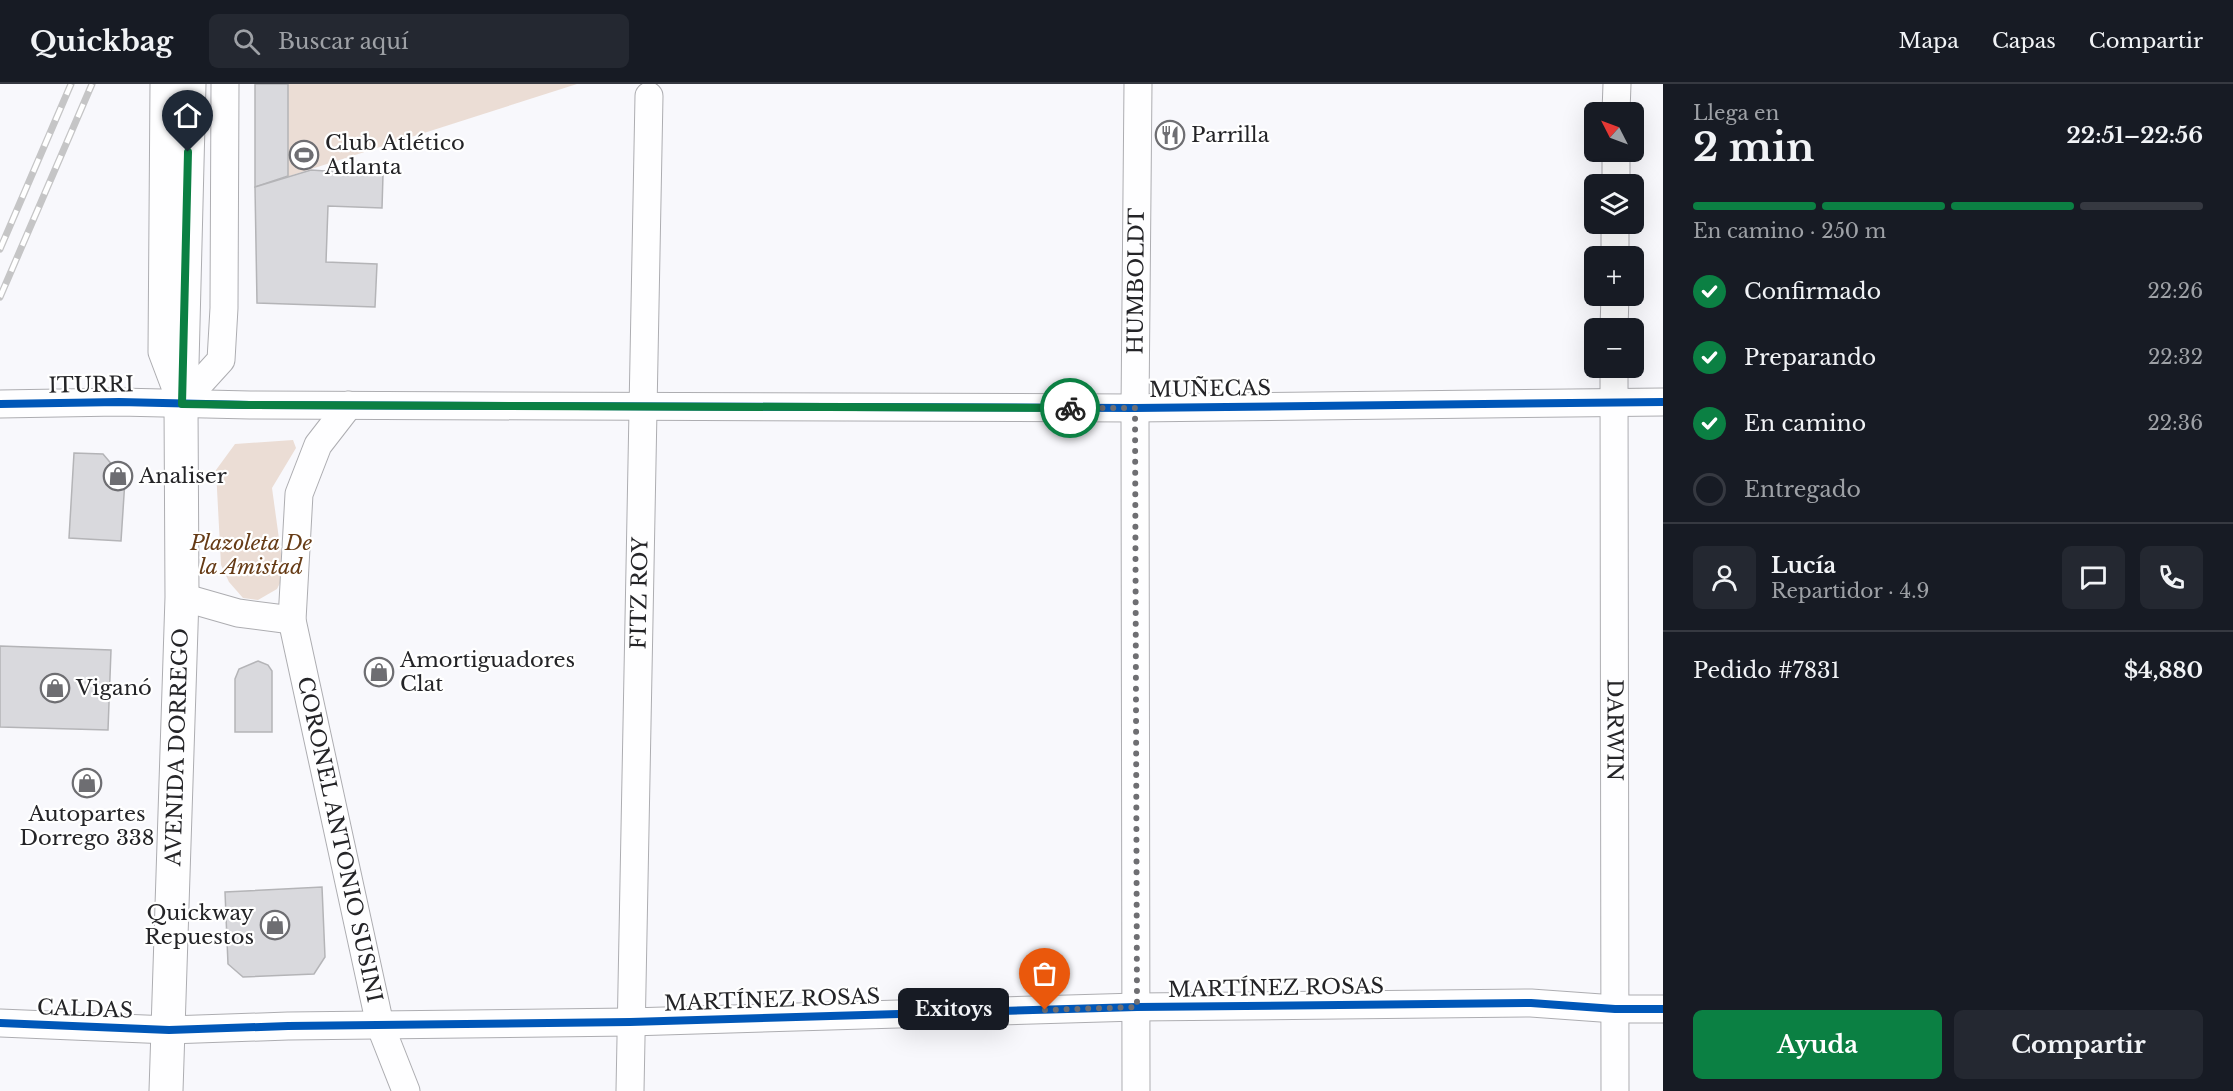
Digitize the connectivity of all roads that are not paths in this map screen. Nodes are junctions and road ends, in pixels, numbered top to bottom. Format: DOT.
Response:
graph roads {
  1 [pos="164,84"];
  2 [pos="189,84"];
  3 [pos="225,84"];
  4 [pos="1138,84"];
  5 [pos="1617,84"];
  6 [pos="648,96"];
  7 [pos="1616,102"];
  8 [pos="1614,378"];
  9 [pos="1614,402"];
  10 [pos="1663,402"];
  11 [pos="0,404"];
  12 [pos="182,404"];
  13 [pos="349,405"];
  14 [pos="643,406"];
  15 [pos="1135,408"];
  16 [pos="182,597"];
  17 [pos="292,620"];
  18 [pos="1137,1007"];
  19 [pos="1615,1009"];
  20 [pos="1663,1009"];
  21 [pos="630,1022"];
  22 [pos="0,1023"];
  23 [pos="380,1025"];
  24 [pos="169,1030"];
  25 [pos="166,1091"];
  26 [pos="406,1091"];
  27 [pos="630,1091"];
  28 [pos="1136,1091"];
  29 [pos="1615,1091"];
  1 -- 12 [label="street, AVENIDA DORREGO"];
  2 -- 12 [label="main road, AVENIDA DORREGO"];
  3 -- 12 [label="street"];
  4 -- 15 [label="street, HUMBOLDT"];
  5 -- 7 [label="street"];
  6 -- 14 [label="street, FITZ ROY"];
  8 -- 9 [label="street, DARWIN"];
  9 -- 10 [label="street, MUÑECAS"];
  9 -- 15 [label="street, MUÑECAS"];
  9 -- 19 [label="street, DARWIN"];
  11 -- 12 [label="street, ITURRI"];
  12 -- 13 [label="street, MUÑECAS"];
  12 -- 16 [label="main road, AVENIDA DORREGO"];
  13 -- 14 [label="street, MUÑECAS"];
  13 -- 17 [label="street, CORONEL ANTONIO SUSINI"];
  14 -- 15 [label="street, MUÑECAS"];
  14 -- 21 [label="street, FITZ ROY"];
  15 -- 18 [label="street, HUMBOLDT"];
  16 -- 17 [label="street"];
  16 -- 24 [label="main road, AVENIDA DORREGO"];
  17 -- 23 [label="street, CORONEL ANTONIO SUSINI"];
  18 -- 19 [label="street, MARTÍNEZ ROSAS"];
  18 -- 21 [label="street, MARTÍNEZ ROSAS"];
  18 -- 28 [label="street, HUMBOLDT"];
  19 -- 20 [label="street, MARTÍNEZ ROSAS"];
  19 -- 29 [label="street, DARWIN"];
  21 -- 23 [label="street, MARTÍNEZ ROSAS"];
  21 -- 27 [label="street, FITZ ROY"];
  22 -- 24 [label="street, CALDAS"];
  23 -- 24 [label="street, MARTÍNEZ ROSAS"];
  23 -- 26 [label="street, CORONEL ANTONIO SUSINI"];
  24 -- 25 [label="main road, AVENIDA DORREGO"];
}
